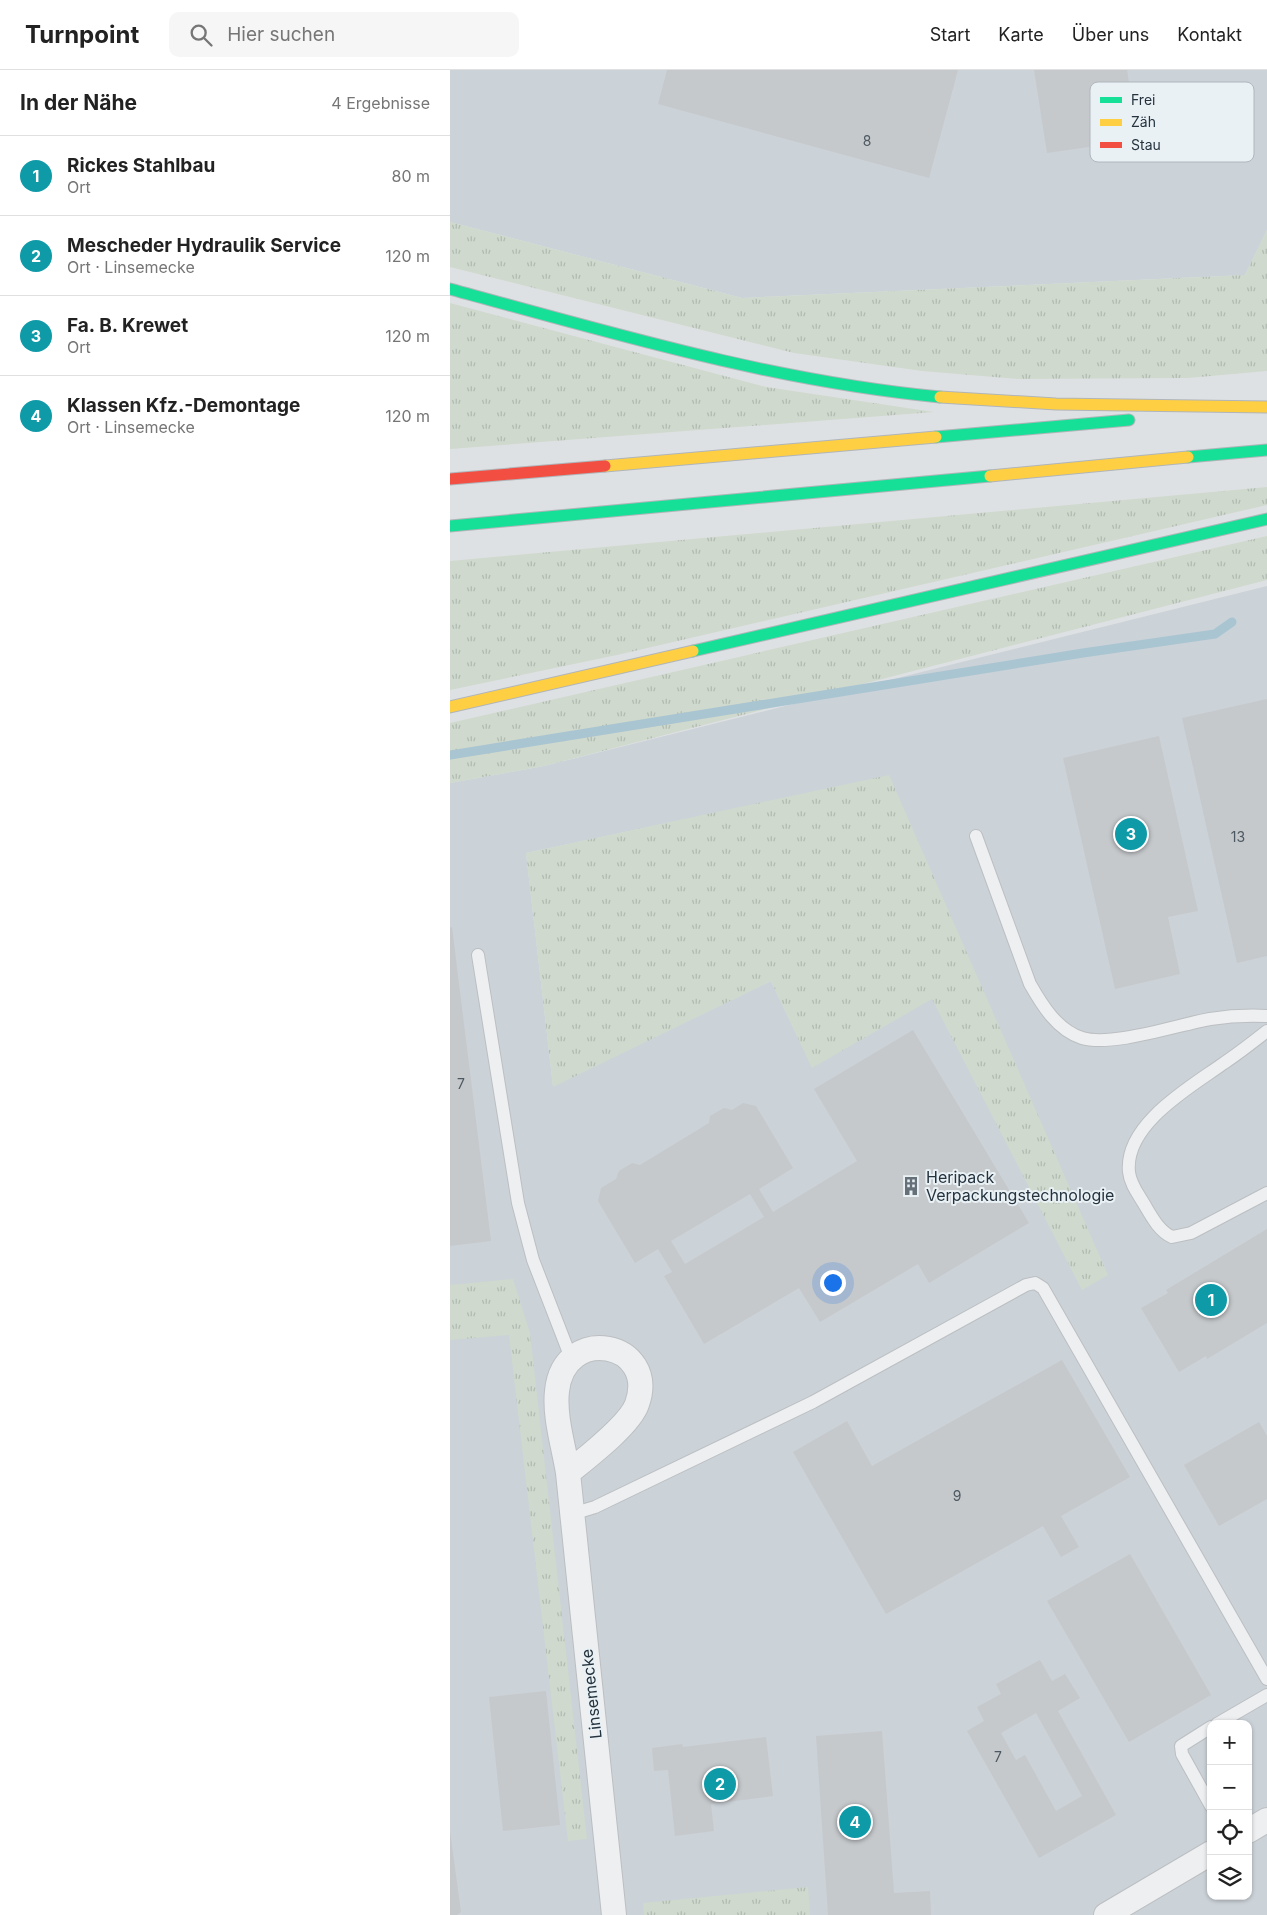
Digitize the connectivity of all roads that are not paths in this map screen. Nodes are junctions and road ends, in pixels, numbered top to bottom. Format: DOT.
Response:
graph roads {
  1 [pos="450,289"];
  2 [pos="1267,408"];
  3 [pos="1159,417"];
  4 [pos="1139,419"];
  5 [pos="1267,450"];
  6 [pos="450,479"];
  7 [pos="1267,519"];
  8 [pos="450,526"];
  9 [pos="450,707"];
  10 [pos="976,836"];
  11 [pos="478,955"];
  12 [pos="1267,1016"];
  13 [pos="1267,1031"];
  14 [pos="1267,1193"];
  15 [pos="571,1358"];
  16 [pos="568,1473"];
  17 [pos="572,1514"];
  18 [pos="1267,1679"];
  19 [pos="1267,1695"];
  20 [pos="1224,1720"];
  21 [pos="1207,1730"];
  22 [pos="1207,1799"];
  23 [pos="1267,1820"];
  24 [pos="1252,1829"];
  25 [pos="1208,1855"];
  26 [pos="614,1915"];
  27 [pos="1106,1915"];
  1 -- 2 [label="highway"];
  2 -- 3 [label="highway"];
  4 -- 6 [label="highway"];
  5 -- 8 [label="highway"];
  7 -- 9 [label="highway"];
  10 -- 12 [label="lane"];
  11 -- 15 [label="lane"];
  13 -- 14 [label="lane"];
  15 -- 16 [label="street, Linsemecke"];
  15 -- 16 [label="street"];
  16 -- 17 [label="street, Linsemecke"];
  17 -- 18 [label="lane"];
  17 -- 26 [label="street, Linsemecke"];
  19 -- 20 [label="lane"];
  21 -- 22 [label="lane"];
  23 -- 24 [label="street"];
  25 -- 27 [label="street"];
}
